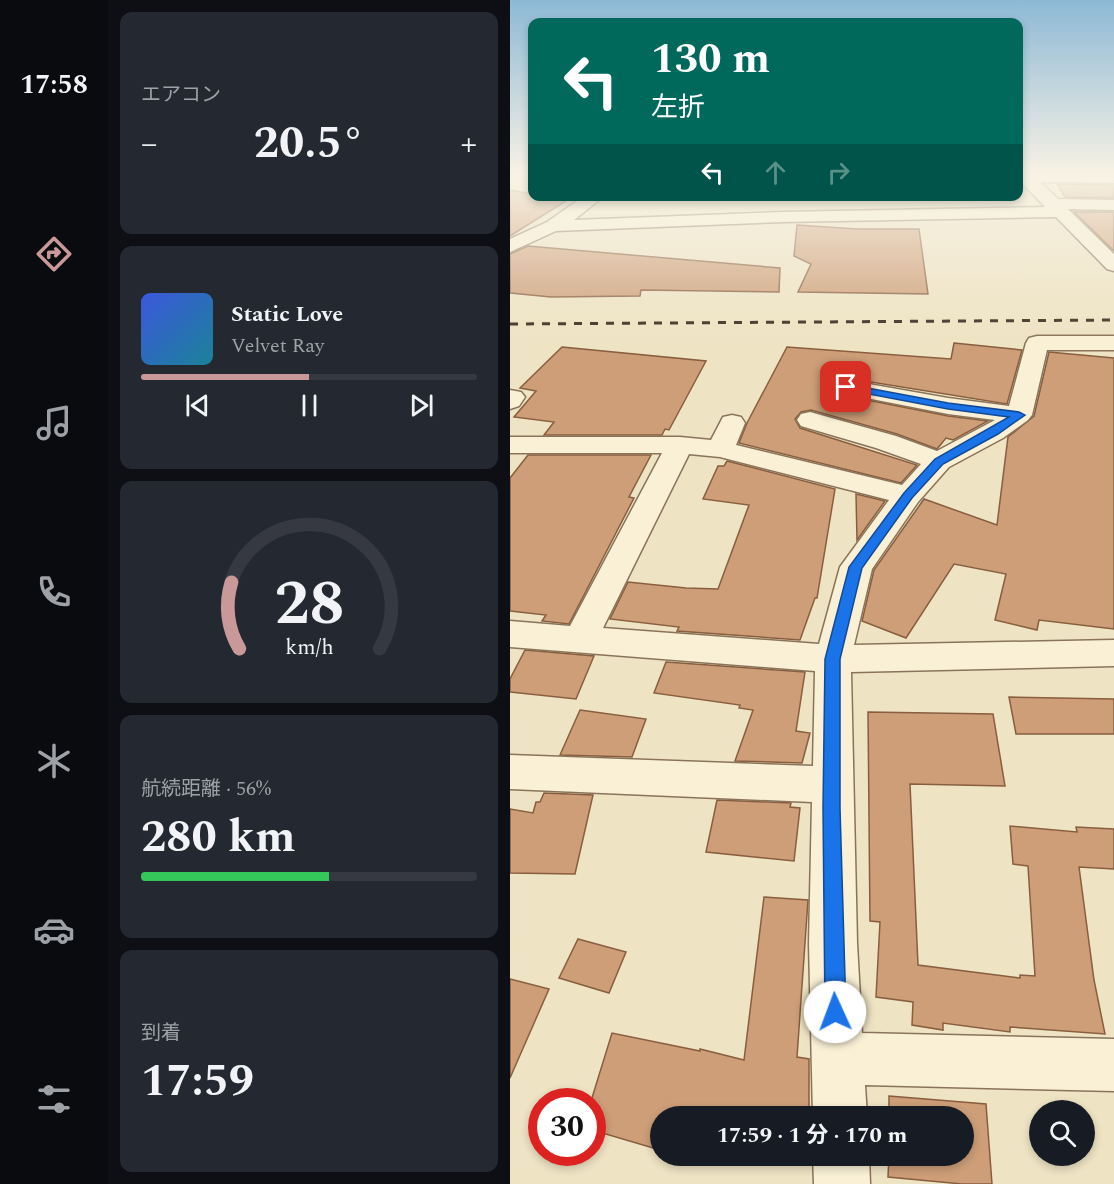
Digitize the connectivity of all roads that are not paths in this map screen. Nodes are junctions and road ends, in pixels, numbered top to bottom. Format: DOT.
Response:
graph roads {
  1 [pos="544,230"];
  2 [pos="1079,230"];
  3 [pos="510,246"];
  4 [pos="1114,265"];
  5 [pos="1114,343"];
  6 [pos="846,387"];
  7 [pos="1019,415"];
  8 [pos="810,420"];
  9 [pos="732,423"];
  10 [pos="510,444"];
  11 [pos="680,445"];
  12 [pos="720,449"];
  13 [pos="939,461"];
  14 [pos="908,496"];
  15 [pos="510,634"];
  16 [pos="580,639"];
  17 [pos="1114,653"];
  18 [pos="833,659"];
  19 [pos="510,772"];
  20 [pos="831,785"];
  21 [pos="837,1058"];
  22 [pos="1114,1065"];
  23 [pos="839,1106"];
  24 [pos="841,1166"];
  25 [pos="842,1184"];
  1 -- 3 [label="street"];
  2 -- 4 [label="street"];
  5 -- 7 [label="street"];
  6 -- 7 [label="street"];
  7 -- 13 [label="street"];
  8 -- 13 [label="street"];
  9 -- 12 [label="street"];
  10 -- 11 [label="street"];
  11 -- 12 [label="street"];
  11 -- 16 [label="street"];
  12 -- 14 [label="street"];
  13 -- 14 [label="street"];
  14 -- 18 [label="street"];
  15 -- 16 [label="street"];
  16 -- 18 [label="street"];
  17 -- 18 [label="street"];
  18 -- 20 [label="street"];
  19 -- 20 [label="street"];
  20 -- 21 [label="street"];
  21 -- 22 [label="street"];
  21 -- 23 [label="street"];
  24 -- 25 [label="street"];
}
